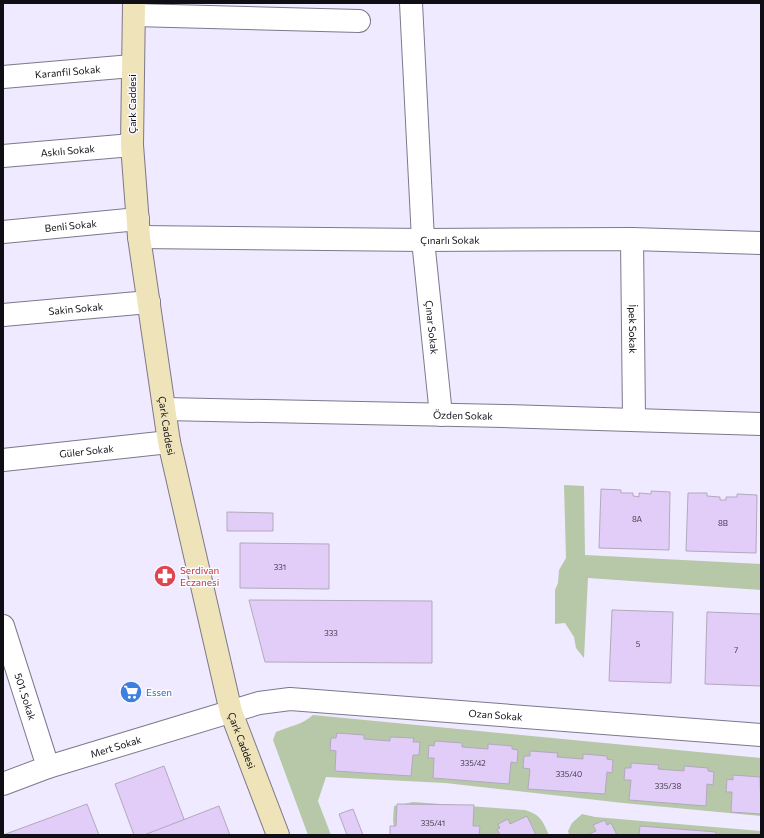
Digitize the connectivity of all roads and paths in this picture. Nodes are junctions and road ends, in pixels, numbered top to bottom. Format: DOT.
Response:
graph roads {
  1 [pos="411,3"];
  2 [pos="134,9"];
  3 [pos="359,21"];
  4 [pos="132,66"];
  5 [pos="3,77"];
  6 [pos="132,145"];
  7 [pos="3,156"];
  8 [pos="138,228"];
  9 [pos="3,232"];
  10 [pos="632,239"];
  11 [pos="423,240"];
  12 [pos="761,243"];
  13 [pos="149,302"];
  14 [pos="3,315"];
  15 [pos="165,409"];
  16 [pos="441,415"];
  17 [pos="634,420"];
  18 [pos="761,424"];
  19 [pos="169,442"];
  20 [pos="3,460"];
  21 [pos="3,626"];
  22 [pos="231,712"];
  23 [pos="761,735"];
  24 [pos="48,767"];
  25 [pos="3,784"];
  26 [pos="278,835"];
  1 -- 11 [label="street, Çınar Sokak"];
  2 -- 3 [label="street"];
  2 -- 4 [label="main road, Çark Caddesi"];
  4 -- 5 [label="street, Karanfil Sokak"];
  4 -- 6 [label="main road, Çark Caddesi"];
  6 -- 7 [label="street, Askılı Sokak"];
  6 -- 8 [label="main road, Çark Caddesi"];
  8 -- 9 [label="street, Benli Sokak"];
  8 -- 11 [label="street, Çınarlı Sokak"];
  8 -- 13 [label="main road, Çark Caddesi"];
  10 -- 11 [label="street, Çınarlı Sokak"];
  10 -- 12 [label="street, Çınarlı Sokak"];
  10 -- 17 [label="street, İpek Sokak"];
  11 -- 16 [label="street, Çınar Sokak"];
  13 -- 14 [label="street, Sakin Sokak"];
  13 -- 15 [label="main road, Çark Caddesi"];
  15 -- 16 [label="street, Özden Sokak"];
  15 -- 19 [label="main road, Çark Caddesi"];
  16 -- 17 [label="street, Özden Sokak"];
  17 -- 18 [label="street, Özden Sokak"];
  19 -- 20 [label="street, Güler Sokak"];
  19 -- 22 [label="main road, Çark Caddesi"];
  21 -- 24 [label="street, 501. Sokak"];
  22 -- 23 [label="street, Ozan Sokak"];
  22 -- 24 [label="street, Mert Sokak"];
  22 -- 26 [label="main road, Çark Caddesi"];
  24 -- 25 [label="street, Mert Sokak"];
}
